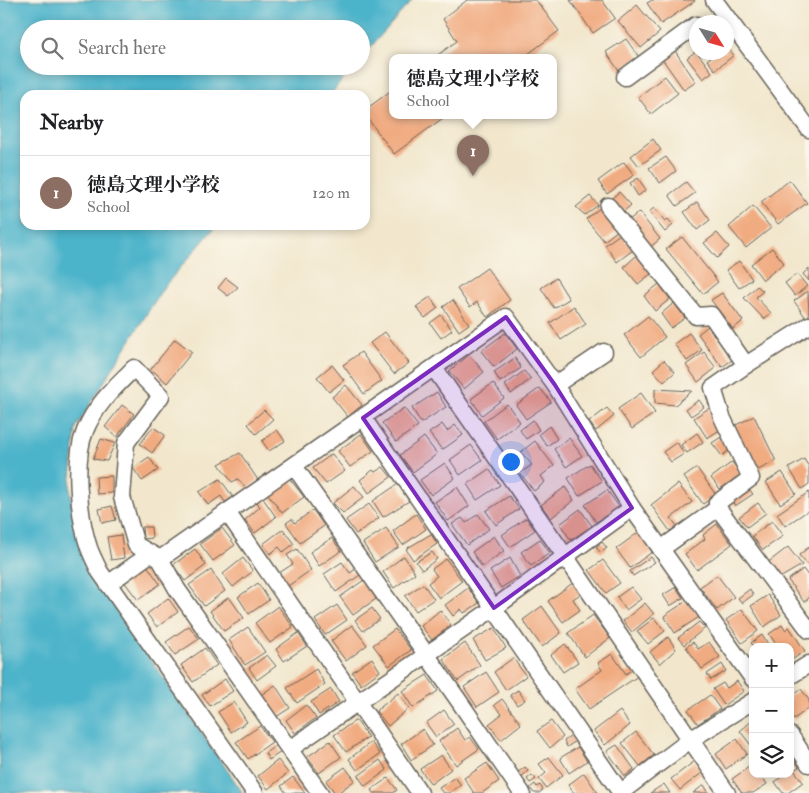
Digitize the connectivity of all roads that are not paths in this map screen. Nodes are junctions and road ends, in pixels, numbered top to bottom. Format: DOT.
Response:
graph roads {
  1 [pos="717,4"];
  2 [pos="707,15"];
  3 [pos="689,31"];
  4 [pos="625,78"];
  5 [pos="809,130"];
  6 [pos="608,206"];
  7 [pos="809,325"];
  8 [pos="604,352"];
  9 [pos="746,365"];
  10 [pos="434,368"];
  11 [pos="555,385"];
  12 [pos="363,418"];
  13 [pos="294,466"];
  14 [pos="632,508"];
  15 [pos="718,508"];
  16 [pos="227,512"];
  17 [pos="661,549"];
  18 [pos="155,556"];
  19 [pos="565,556"];
  20 [pos="108,584"];
  21 [pos="494,608"];
  22 [pos="809,630"];
  23 [pos="426,655"];
  24 [pos="809,664"];
  25 [pos="749,673"];
  26 [pos="794,673"];
  27 [pos="358,702"];
  28 [pos="749,703"];
  29 [pos="690,740"];
  30 [pos="794,741"];
  31 [pos="290,749"];
  32 [pos="809,764"];
  33 [pos="255,793"];
  34 [pos="320,793"];
  35 [pos="420,793"];
  36 [pos="522,793"];
  37 [pos="620,793"];
  38 [pos="727,793"];
  1 -- 2 [label="street"];
  1 -- 5 [label="street"];
  3 -- 4 [label="street"];
  6 -- 9 [label="street"];
  7 -- 9 [label="street"];
  8 -- 11 [label="street"];
  9 -- 15 [label="street"];
  10 -- 11 [label="street"];
  10 -- 12 [label="street"];
  10 -- 19 [label="street"];
  11 -- 14 [label="street"];
  12 -- 13 [label="street"];
  12 -- 21 [label="street"];
  13 -- 16 [label="street"];
  13 -- 23 [label="street"];
  14 -- 17 [label="street"];
  14 -- 19 [label="street"];
  15 -- 17 [label="street"];
  15 -- 22 [label="street"];
  16 -- 18 [label="street"];
  16 -- 27 [label="street"];
  17 -- 25 [label="street"];
  18 -- 20 [label="street"];
  18 -- 20 [label="street"];
  18 -- 31 [label="street"];
  19 -- 21 [label="street"];
  19 -- 29 [label="street"];
  20 -- 33 [label="street"];
  21 -- 23 [label="street"];
  21 -- 37 [label="street"];
  23 -- 27 [label="street"];
  23 -- 36 [label="street"];
  24 -- 26 [label="street"];
  27 -- 31 [label="street"];
  27 -- 35 [label="street"];
  28 -- 29 [label="street"];
  29 -- 37 [label="street"];
  29 -- 38 [label="street"];
  30 -- 32 [label="street"];
  31 -- 34 [label="street"];
}
